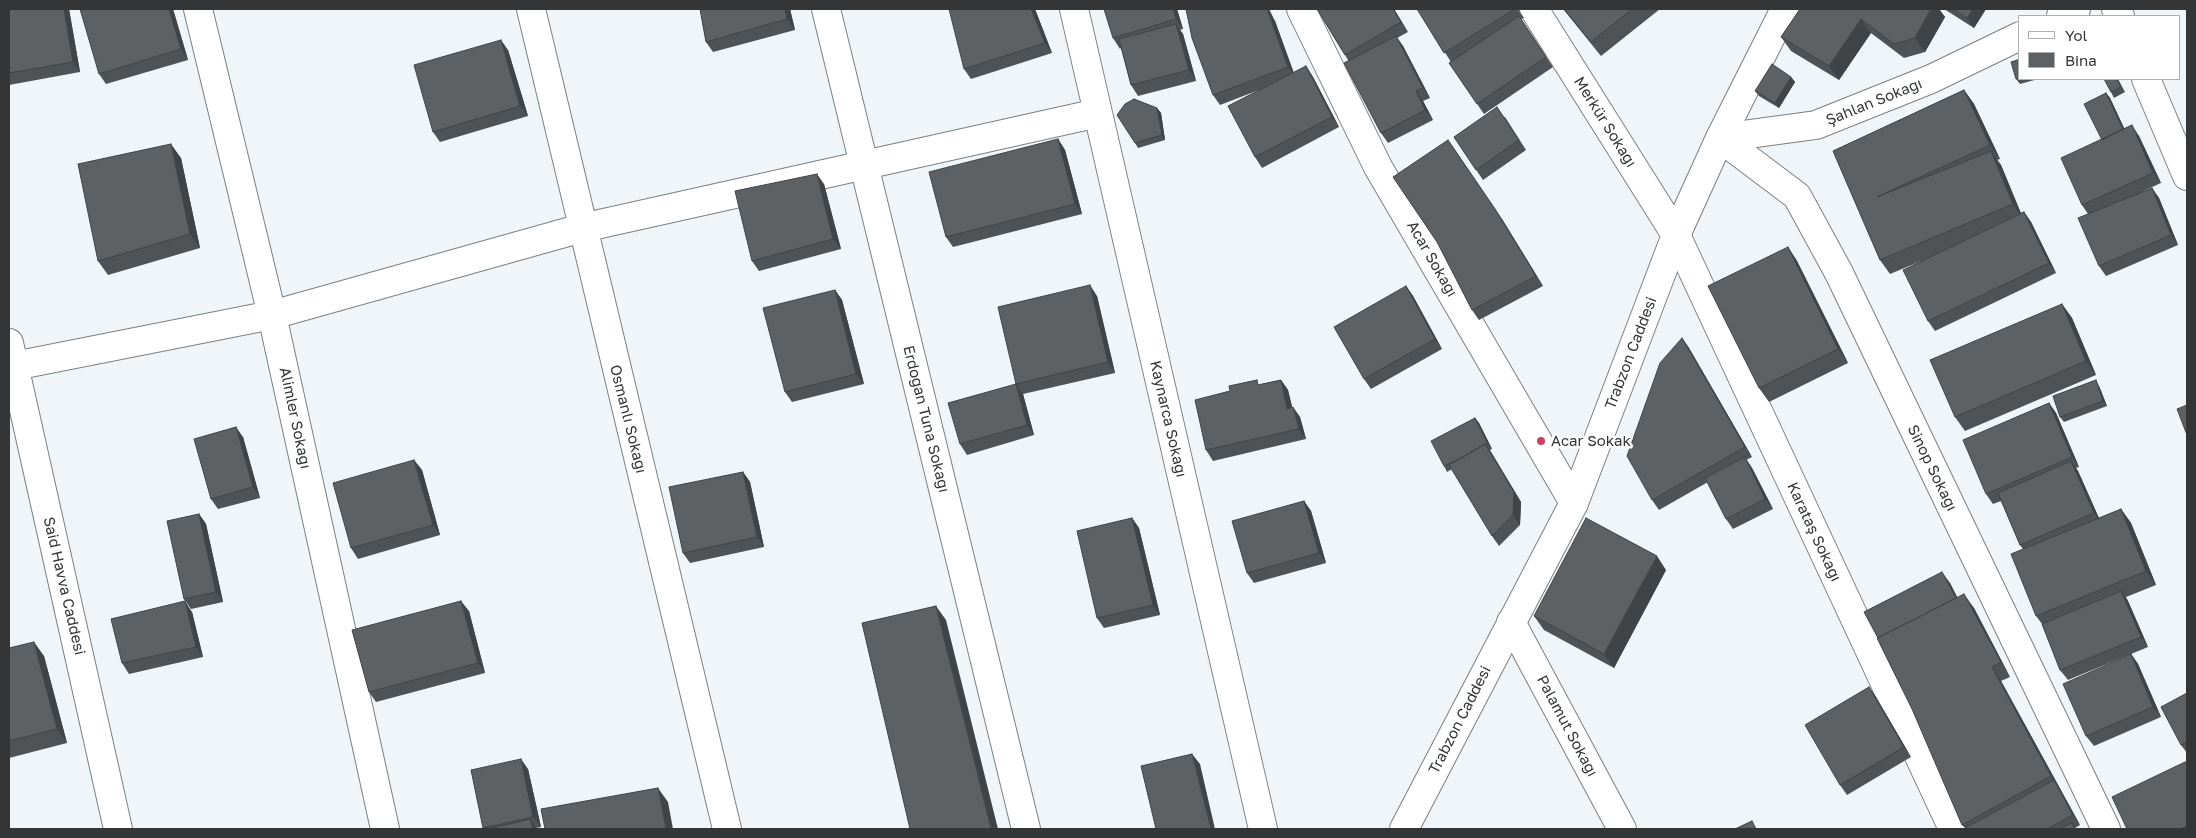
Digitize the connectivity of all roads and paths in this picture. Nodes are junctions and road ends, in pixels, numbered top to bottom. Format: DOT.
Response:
graph roads {
  1 [pos="198,9"];
  2 [pos="531,9"];
  3 [pos="826,9"];
  4 [pos="1074,9"];
  5 [pos="1302,9"];
  6 [pos="1534,9"];
  7 [pos="1785,9"];
  8 [pos="2076,9"];
  9 [pos="2063,15"];
  10 [pos="2018,37"];
  11 [pos="2146,80"];
  12 [pos="1098,113"];
  13 [pos="1720,138"];
  14 [pos="864,164"];
  15 [pos="2187,176"];
  16 [pos="582,228"];
  17 [pos="1676,235"];
  18 [pos="272,315"];
  19 [pos="11,359"];
  20 [pos="1574,503"];
  21 [pos="1511,622"];
  22 [pos="118,829"];
  23 [pos="384,829"];
  24 [pos="727,829"];
  25 [pos="1026,829"];
  26 [pos="1263,829"];
  27 [pos="1404,829"];
  28 [pos="1622,829"];
  29 [pos="1953,829"];
  30 [pos="2106,829"];
  1 -- 18 [label="street, Alimler Sokağı"];
  2 -- 16 [label="street, Osmanlı Sokağı"];
  3 -- 14 [label="street, Erdoğan Tuna Sokağı"];
  4 -- 12 [label="street, Kaynarca Sokağı"];
  5 -- 20 [label="street, Acar Sokağı"];
  6 -- 17 [label="street, Merkür Sokağı"];
  7 -- 13 [label="street, Trabzon Caddesi"];
  8 -- 9 [label="street"];
  10 -- 13 [label="street, Şahlan Sokağı"];
  11 -- 15 [label="street"];
  12 -- 14 [label="street"];
  12 -- 26 [label="street, Kaynarca Sokağı"];
  13 -- 17 [label="street, Trabzon Caddesi"];
  13 -- 30 [label="street, Sinop Sokağı"];
  14 -- 16 [label="street"];
  14 -- 25 [label="street, Erdoğan Tuna Sokağı"];
  16 -- 18 [label="street"];
  16 -- 24 [label="street, Osmanlı Sokağı"];
  17 -- 20 [label="street, Trabzon Caddesi"];
  17 -- 29 [label="street, Karataş Sokağı"];
  18 -- 19 [label="street"];
  18 -- 23 [label="street, Alimler Sokağı"];
  19 -- 22 [label="street, Said Havva Caddesi"];
  20 -- 21 [label="street, Trabzon Caddesi"];
  21 -- 27 [label="street, Trabzon Caddesi"];
  21 -- 28 [label="street, Palamut Sokağı"];
}
